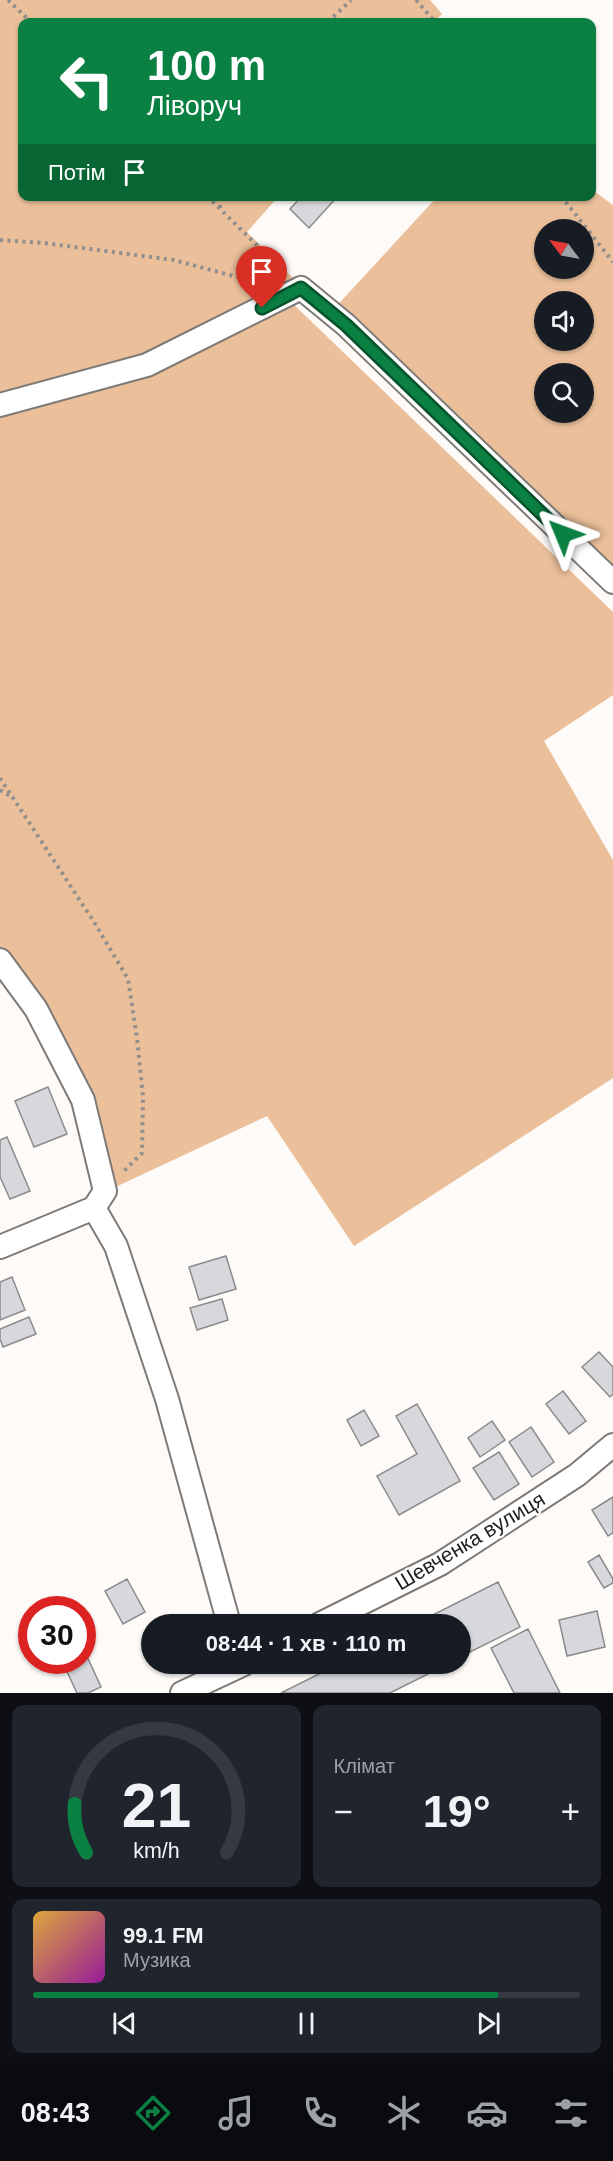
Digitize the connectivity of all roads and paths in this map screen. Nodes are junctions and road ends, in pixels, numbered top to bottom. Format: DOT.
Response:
graph roads {
  1 [pos="8,0"];
  2 [pos="351,0"];
  3 [pos="416,0"];
  4 [pos="27,18"];
  5 [pos="332,18"];
  6 [pos="432,18"];
  7 [pos="212,201"];
  8 [pos="220,201"];
  9 [pos="565,201"];
  10 [pos="220,209"];
  11 [pos="0,240"];
  12 [pos="613,262"];
  13 [pos="301,288"];
  14 [pos="0,405"];
  15 [pos="613,582"];
  16 [pos="0,778"];
  17 [pos="0,790"];
  18 [pos="12,797"];
  19 [pos="0,960"];
  20 [pos="99,1199"];
  21 [pos="0,1247"];
  22 [pos="613,1445"];
  23 [pos="225,1614"];
  24 [pos="340,1614"];
  25 [pos="221,1674"];
  26 [pos="182,1693"];
  1 -- 4 [label="path"];
  2 -- 5 [label="path"];
  3 -- 6 [label="path"];
  7 -- 10 [label="path"];
  8 -- 10 [label="path"];
  9 -- 12 [label="path"];
  10 -- 13 [label="path"];
  11 -- 13 [label="path"];
  13 -- 14 [label="street"];
  13 -- 15 [label="street"];
  16 -- 18 [label="path"];
  17 -- 18 [label="path"];
  18 -- 20 [label="path"];
  19 -- 20 [label="street"];
  20 -- 21 [label="street"];
  20 -- 23 [label="street"];
  22 -- 24 [label="street, Шевченка вулиця"];
  25 -- 26 [label="street"];
}
